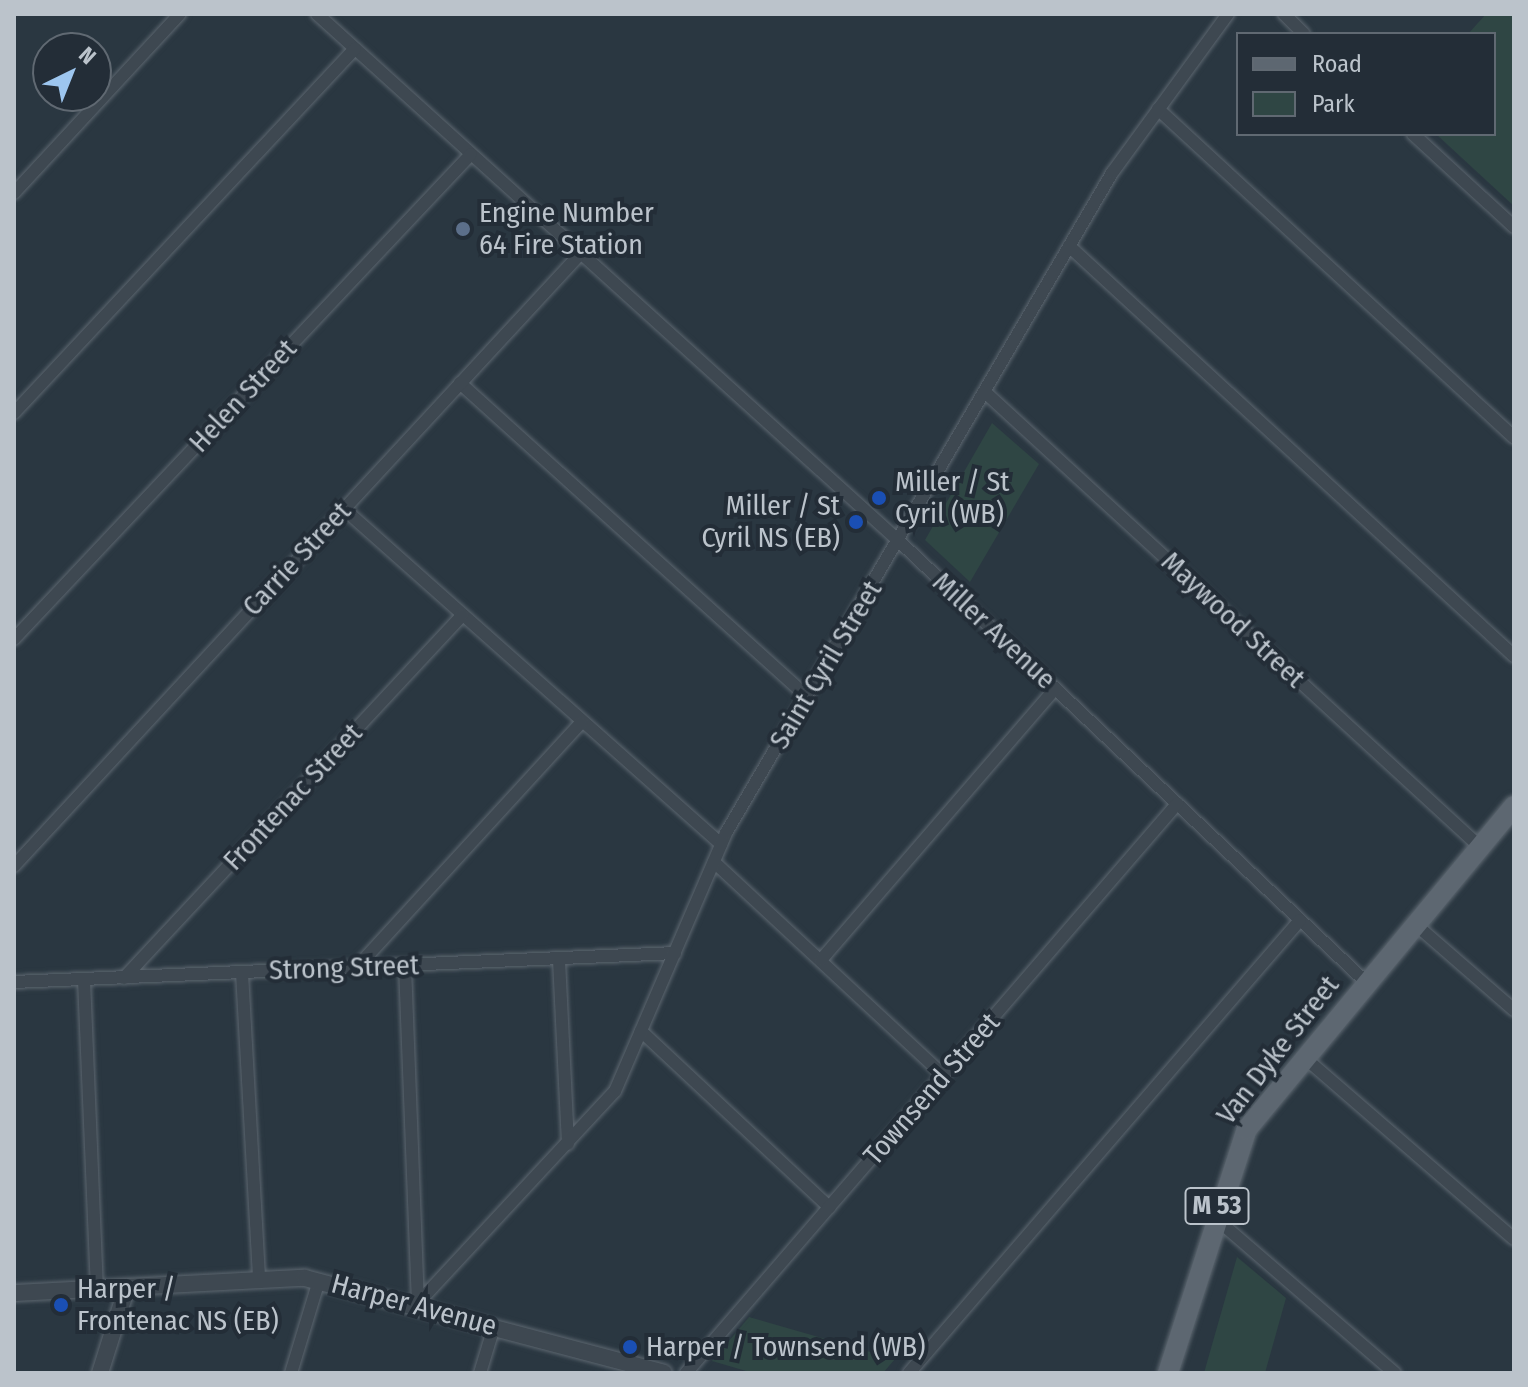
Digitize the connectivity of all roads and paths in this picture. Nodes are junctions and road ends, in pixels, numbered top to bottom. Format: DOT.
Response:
graph roads {
  1 [pos="180,14"];
  2 [pos="317,14"];
  3 [pos="1228,14"];
  4 [pos="1284,14"];
  5 [pos="1302,32"];
  6 [pos="355,49"];
  7 [pos="1158,109"];
  8 [pos="1415,136"];
  9 [pos="471,154"];
  10 [pos="14,193"];
  11 [pos="1514,227"];
  12 [pos="1069,246"];
  13 [pos="581,253"];
  14 [pos="460,383"];
  15 [pos="986,393"];
  16 [pos="14,413"];
  17 [pos="1514,437"];
  18 [pos="343,508"];
  19 [pos="900,542"];
  20 [pos="462,615"];
  21 [pos="14,639"];
  22 [pos="1514,656"];
  23 [pos="1055,689"];
  24 [pos="807,697"];
  25 [pos="581,723"];
  26 [pos="1177,804"];
  27 [pos="1514,806"];
  28 [pos="721,844"];
  29 [pos="1480,847"];
  30 [pos="714,862"];
  31 [pos="14,866"];
  32 [pos="1300,920"];
  33 [pos="1415,924"];
  34 [pos="675,953"];
  35 [pos="559,960"];
  36 [pos="821,960"];
  37 [pos="359,965"];
  38 [pos="405,966"];
  39 [pos="242,973"];
  40 [pos="124,978"];
  41 [pos="84,980"];
  42 [pos="14,982"];
  43 [pos="1366,982"];
  44 [pos="1514,1010"];
  45 [pos="641,1031"];
  46 [pos="1305,1058"];
  47 [pos="943,1075"];
  48 [pos="568,1144"];
  49 [pos="829,1207"];
  50 [pos="1214,1217"];
  51 [pos="1514,1239"];
  52 [pos="319,1280"];
  53 [pos="259,1281"];
  54 [pos="127,1287"];
  55 [pos="97,1289"];
  56 [pos="14,1293"];
  57 [pos="418,1303"];
  58 [pos="494,1327"];
  59 [pos="100,1373"];
  60 [pos="291,1373"];
  61 [pos="480,1373"];
  62 [pos="664,1373"];
  63 [pos="686,1373"];
  64 [pos="909,1373"];
  65 [pos="1168,1373"];
  66 [pos="1395,1373"];
  1 -- 10 [label="street"];
  2 -- 6 [label="street, Miller Avenue"];
  3 -- 7 [label="street, Saint Cyril Street"];
  4 -- 5 [label="street"];
  6 -- 9 [label="street, Miller Avenue"];
  6 -- 16 [label="street"];
  7 -- 12 [label="street, Saint Cyril Street"];
  7 -- 17 [label="street"];
  8 -- 11 [label="street"];
  9 -- 13 [label="street, Miller Avenue"];
  9 -- 21 [label="street, Helen Street"];
  12 -- 15 [label="street, Saint Cyril Street"];
  12 -- 22 [label="street"];
  13 -- 14 [label="street, Carrie Street"];
  13 -- 19 [label="street, Miller Avenue"];
  14 -- 18 [label="street, Carrie Street"];
  14 -- 24 [label="street"];
  15 -- 19 [label="street, Saint Cyril Street"];
  15 -- 29 [label="street, Maywood Street"];
  18 -- 20 [label="street"];
  18 -- 31 [label="street, Carrie Street"];
  19 -- 23 [label="street, Miller Avenue"];
  19 -- 24 [label="street, Saint Cyril Street"];
  20 -- 25 [label="street"];
  20 -- 40 [label="street, Frontenac Street"];
  23 -- 26 [label="street, Miller Avenue"];
  23 -- 36 [label="street"];
  24 -- 28 [label="street, Saint Cyril Street"];
  25 -- 28 [label="street"];
  25 -- 37 [label="street"];
  26 -- 32 [label="street, Miller Avenue"];
  26 -- 47 [label="street, Townsend Street"];
  27 -- 29 [label="main road, Van Dyke Street / M 53"];
  28 -- 30 [label="street, Saint Cyril Street"];
  29 -- 33 [label="main road, Van Dyke Street / M 53"];
  30 -- 34 [label="street, Saint Cyril Street"];
  30 -- 36 [label="street"];
  32 -- 43 [label="street, Miller Avenue"];
  32 -- 64 [label="street"];
  33 -- 43 [label="main road, Van Dyke Street / M 53"];
  33 -- 44 [label="street"];
  34 -- 35 [label="street, Strong Street"];
  34 -- 45 [label="street, Saint Cyril Street"];
  35 -- 38 [label="street, Strong Street"];
  35 -- 48 [label="street"];
  36 -- 47 [label="street"];
  37 -- 38 [label="street, Strong Street"];
  37 -- 39 [label="street, Strong Street"];
  38 -- 57 [label="street"];
  39 -- 40 [label="street, Strong Street"];
  39 -- 53 [label="street"];
  40 -- 41 [label="street, Strong Street"];
  41 -- 42 [label="street, Strong Street"];
  41 -- 55 [label="street"];
  43 -- 46 [label="main road, Van Dyke Street / M 53"];
  45 -- 48 [label="street, Saint Cyril Street"];
  45 -- 49 [label="street"];
  46 -- 50 [label="main road, Van Dyke Street / M 53"];
  46 -- 51 [label="street"];
  47 -- 49 [label="street, Townsend Street"];
  48 -- 57 [label="street, Saint Cyril Street"];
  49 -- 63 [label="street, Townsend Street"];
  50 -- 65 [label="main road, Van Dyke Street / M 53"];
  50 -- 66 [label="street"];
  52 -- 53 [label="street, Harper Avenue"];
  52 -- 57 [label="street, Harper Avenue"];
  52 -- 60 [label="street"];
  53 -- 54 [label="street, Harper Avenue"];
  54 -- 55 [label="street, Harper Avenue"];
  54 -- 59 [label="street"];
  55 -- 56 [label="street, Harper Avenue"];
  57 -- 58 [label="street, Harper Avenue"];
  58 -- 61 [label="street"];
  58 -- 62 [label="street, Harper Avenue"];
}
